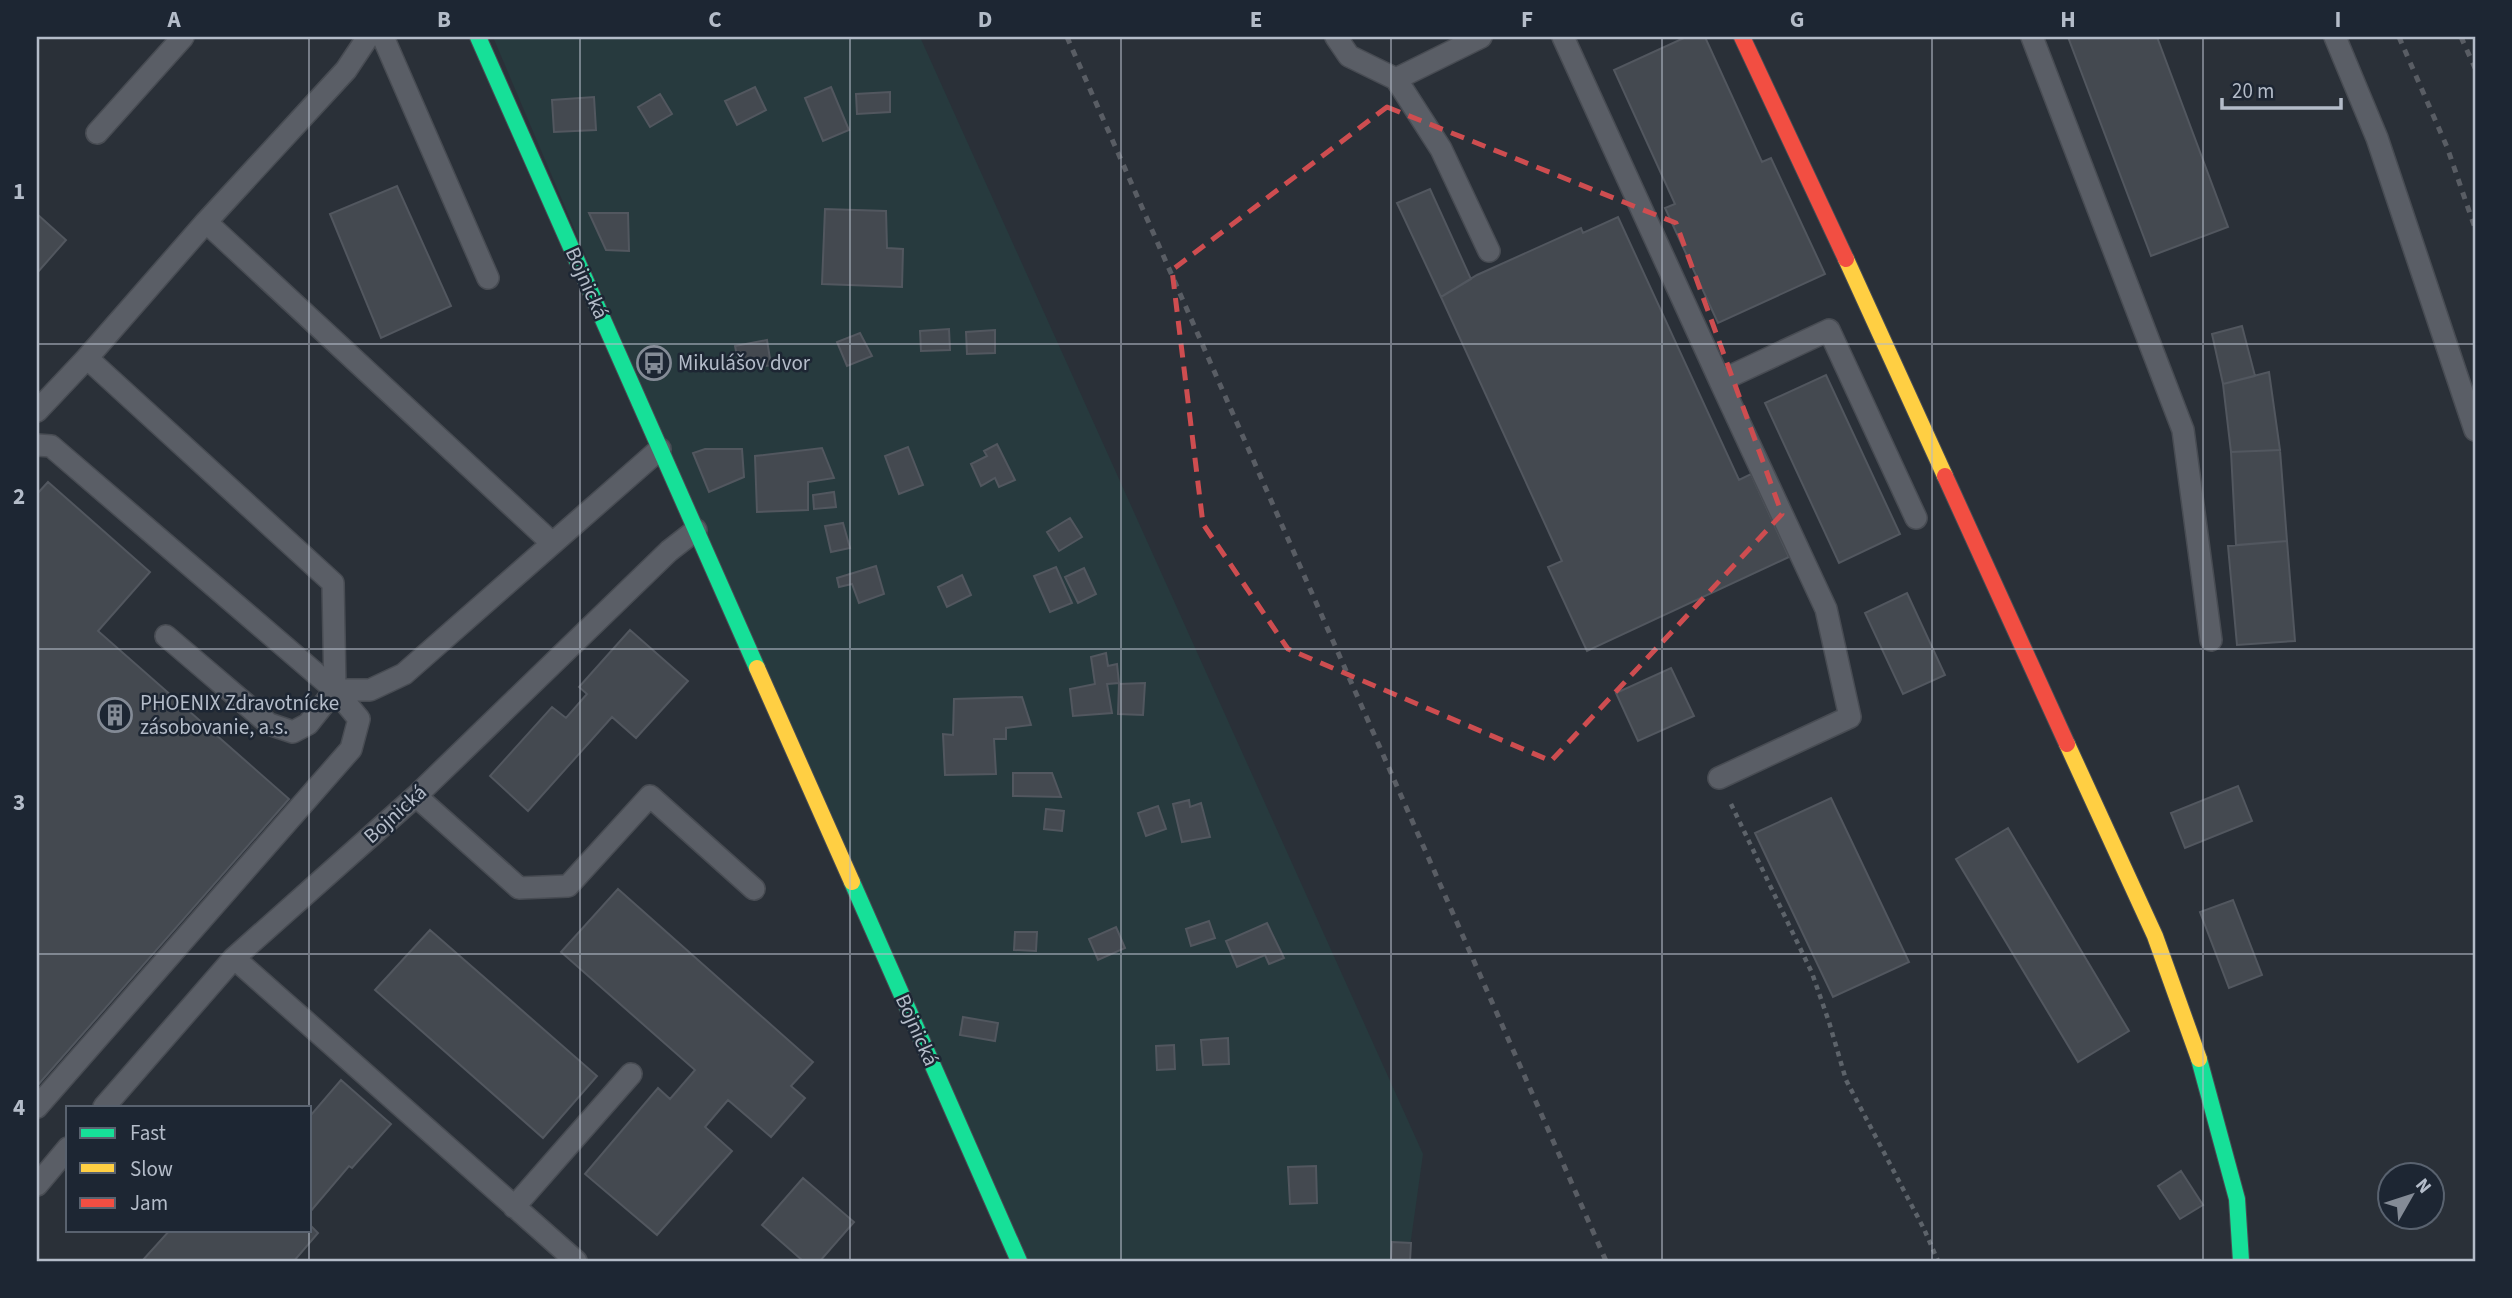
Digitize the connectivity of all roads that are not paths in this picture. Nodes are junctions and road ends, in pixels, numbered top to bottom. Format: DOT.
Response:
graph roads {
  1 [pos="183,37"];
  2 [pos="368,37"];
  3 [pos="383,37"];
  4 [pos="478,37"];
  5 [pos="1336,37"];
  6 [pos="1480,37"];
  7 [pos="1563,37"];
  8 [pos="1742,37"];
  9 [pos="2032,37"];
  10 [pos="2335,37"];
  11 [pos="1396,79"];
  12 [pos="97,133"];
  13 [pos="206,222"];
  14 [pos="1489,251"];
  15 [pos="488,278"];
  16 [pos="87,358"];
  17 [pos="1720,381"];
  18 [pos="37,411"];
  19 [pos="2475,430"];
  20 [pos="37,445"];
  21 [pos="660,449"];
  22 [pos="1916,518"];
  23 [pos="696,530"];
  24 [pos="552,543"];
  25 [pos="166,636"];
  26 [pos="2211,640"];
  27 [pos="335,690"];
  28 [pos="1719,778"];
  29 [pos="416,796"];
  30 [pos="754,889"];
  31 [pos="234,958"];
  32 [pos="631,1074"];
  33 [pos="105,1106"];
  34 [pos="37,1107"];
  35 [pos="66,1150"];
  36 [pos="37,1185"];
  37 [pos="514,1207"];
  38 [pos="576,1261"];
  39 [pos="1019,1261"];
  40 [pos="2241,1261"];
  1 -- 12 [label="lane"];
  2 -- 13 [label="lane"];
  3 -- 15 [label="lane"];
  4 -- 21 [label="street, Bojnická"];
  5 -- 11 [label="lane"];
  6 -- 11 [label="lane"];
  7 -- 17 [label="lane"];
  8 -- 40 [label="street"];
  9 -- 26 [label="lane"];
  10 -- 19 [label="lane"];
  11 -- 14 [label="lane"];
  13 -- 16 [label="lane"];
  13 -- 24 [label="lane"];
  16 -- 18 [label="lane"];
  16 -- 27 [label="lane"];
  17 -- 22 [label="lane"];
  17 -- 28 [label="lane"];
  20 -- 27 [label="lane"];
  21 -- 23 [label="street, Bojnická"];
  21 -- 24 [label="lane"];
  23 -- 29 [label="lane, Bojnická"];
  23 -- 39 [label="street, Bojnická"];
  24 -- 27 [label="lane"];
  25 -- 27 [label="lane"];
  27 -- 34 [label="lane"];
  29 -- 30 [label="lane"];
  29 -- 31 [label="lane, Bojnická"];
  31 -- 33 [label="lane, Bojnická"];
  31 -- 37 [label="lane"];
  32 -- 37 [label="lane"];
  35 -- 36 [label="lane"];
  37 -- 38 [label="lane"];
}
